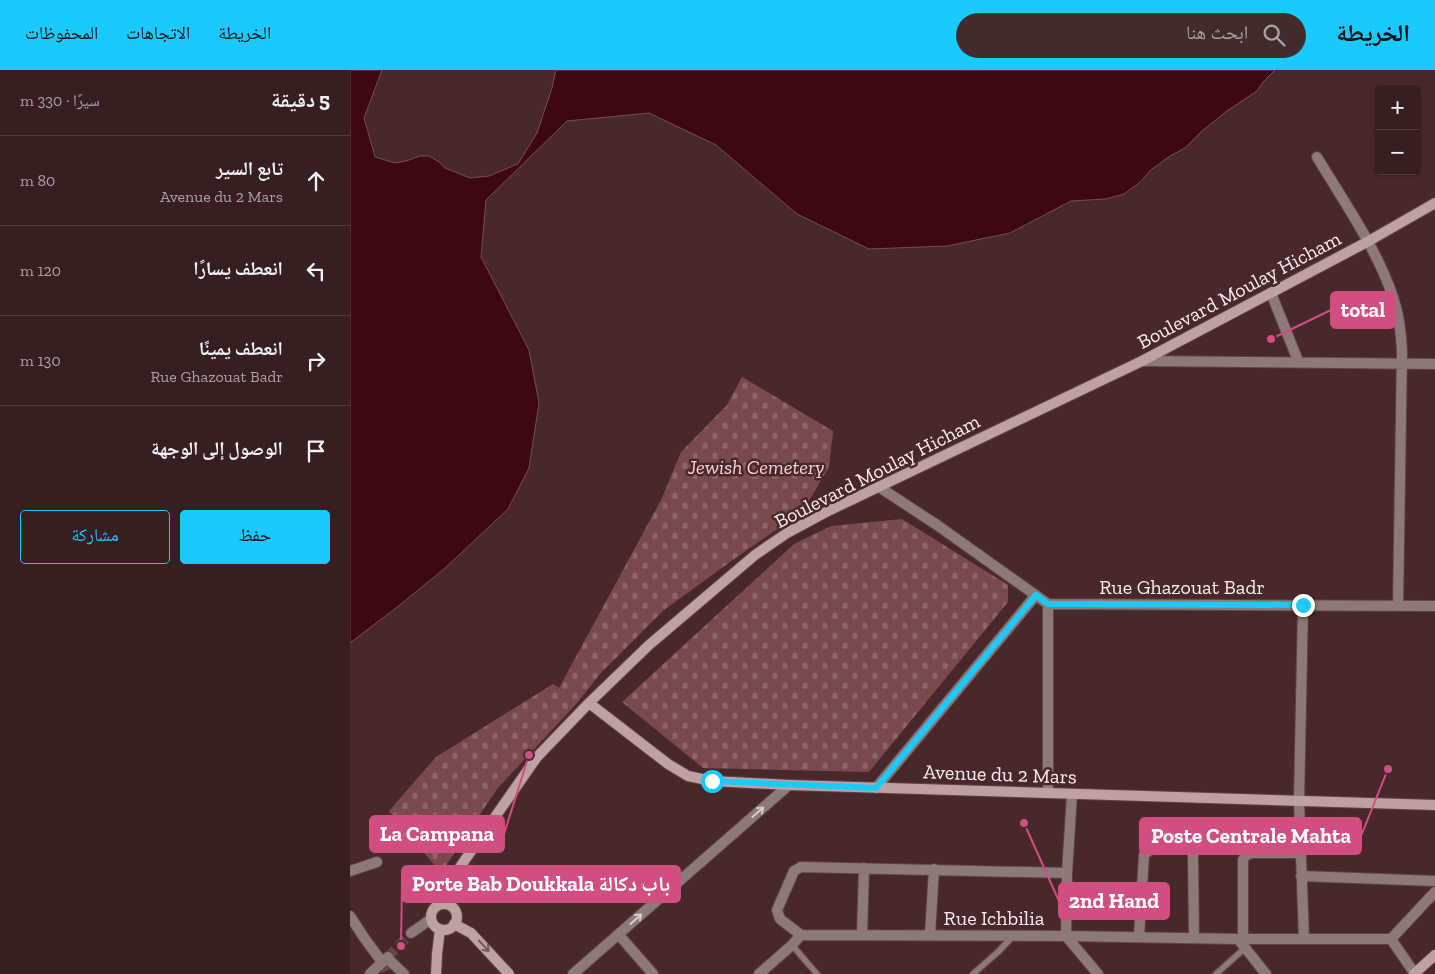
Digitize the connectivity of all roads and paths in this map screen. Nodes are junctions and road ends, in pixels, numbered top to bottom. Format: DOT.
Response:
graph roads {
  1 [pos="1317,157"];
  2 [pos="1435,204"];
  3 [pos="1368,242"];
  4 [pos="1271,293"];
  5 [pos="1142,361"];
  6 [pos="1299,363"];
  7 [pos="1402,364"];
  8 [pos="1435,364"];
  9 [pos="879,487"];
  10 [pos="1036,595"];
  11 [pos="1048,604"];
  12 [pos="1303,605"];
  13 [pos="1398,606"];
  14 [pos="1435,606"];
  15 [pos="589,703"];
  16 [pos="789,785"];
  17 [pos="876,788"];
  18 [pos="1048,793"];
  19 [pos="1072,794"];
  20 [pos="1299,801"];
  21 [pos="1435,805"];
  22 [pos="1300,853"];
  23 [pos="377,862"];
  24 [pos="864,868"];
  25 [pos="934,869"];
  26 [pos="350,871"];
  27 [pos="1067,873"];
  28 [pos="1302,876"];
  29 [pos="1435,881"];
  30 [pos="1435,892"];
  31 [pos="447,904"];
  32 [pos="350,916"];
  33 [pos="431,919"];
  34 [pos="454,924"];
  35 [pos="440,929"];
  36 [pos="412,933"];
  37 [pos="619,934"];
  38 [pos="801,935"];
  39 [pos="862,935"];
  40 [pos="930,936"];
  41 [pos="1013,936"];
  42 [pos="1066,936"];
  43 [pos="1138,937"];
  44 [pos="1194,938"];
  45 [pos="1304,939"];
  46 [pos="1391,939"];
  47 [pos="1242,942"];
  48 [pos="792,945"];
  49 [pos="1435,956"];
  50 [pos="386,959"];
  51 [pos="370,974"];
  52 [pos="404,974"];
  53 [pos="436,974"];
  54 [pos="509,974"];
  55 [pos="573,974"];
  56 [pos="652,974"];
  57 [pos="758,974"];
  58 [pos="817,974"];
  59 [pos="974,974"];
  60 [pos="1098,974"];
  61 [pos="1216,974"];
  62 [pos="1266,974"];
  63 [pos="1414,974"];
  1 -- 3 [label="street"];
  2 -- 3 [label="street, Boulevard Moulay Hicham"];
  3 -- 4 [label="street, Boulevard Moulay Hicham"];
  3 -- 7 [label="street"];
  4 -- 5 [label="street, Boulevard Moulay Hicham"];
  4 -- 6 [label="street"];
  5 -- 6 [label="street"];
  5 -- 9 [label="street, Boulevard Moulay Hicham"];
  6 -- 7 [label="street"];
  7 -- 8 [label="street"];
  7 -- 13 [label="street"];
  9 -- 10 [label="street"];
  9 -- 15 [label="street, Boulevard Moulay Hicham"];
  10 -- 11 [label="street"];
  10 -- 17 [label="street"];
  11 -- 12 [label="street, Rue Ghazouat Badr"];
  11 -- 18 [label="street"];
  12 -- 13 [label="street, Rue Ghazouat Badr"];
  12 -- 20 [label="street"];
  13 -- 14 [label="street, Rue Ghazouat Badr"];
  15 -- 16 [label="street, Avenue du 2 Mars"];
  15 -- 31 [label="street, Boulevard Moulay Hicham"];
  16 -- 17 [label="street, Avenue du 2 Mars"];
  37 -- 16 [label="street, one-way"];
  17 -- 18 [label="street, Avenue du 2 Mars"];
  18 -- 19 [label="street, Avenue du 2 Mars"];
  19 -- 20 [label="street, Avenue du 2 Mars"];
  19 -- 27 [label="street"];
  20 -- 21 [label="street, Avenue du 2 Mars"];
  20 -- 22 [label="street"];
  22 -- 28 [label="street"];
  22 -- 47 [label="street"];
  23 -- 26 [label="street"];
  24 -- 25 [label="street"];
  24 -- 38 [label="street"];
  24 -- 39 [label="street"];
  25 -- 27 [label="street"];
  25 -- 40 [label="street"];
  27 -- 42 [label="street"];
  28 -- 29 [label="street"];
  28 -- 45 [label="street"];
  30 -- 46 [label="street"];
  31 -- 33 [label="street"];
  31 -- 34 [label="street"];
  32 -- 50 [label="street"];
  33 -- 35 [label="street"];
  33 -- 36 [label="street"];
  34 -- 35 [label="street"];
  34 -- 54 [label="street, one-way"];
  35 -- 53 [label="street"];
  37 -- 55 [label="street"];
  37 -- 56 [label="street"];
  38 -- 39 [label="street, Rue Ichbilia"];
  38 -- 48 [label="street"];
  39 -- 40 [label="street, Rue Ichbilia"];
  40 -- 41 [label="street, Rue Ichbilia"];
  41 -- 42 [label="street, Rue Ichbilia"];
  41 -- 59 [label="lane"];
  42 -- 43 [label="street, Rue Ichbilia"];
  42 -- 60 [label="street"];
  43 -- 44 [label="street, Rue Ichbilia"];
  43 -- 44 [label="street"];
  44 -- 47 [label="street, Rue Ichbilia"];
  45 -- 46 [label="street, Rue Ichbilia"];
  45 -- 47 [label="street, Rue Ichbilia"];
  46 -- 63 [label="street"];
  47 -- 61 [label="lane"];
  47 -- 62 [label="street"];
  48 -- 57 [label="street"];
  48 -- 58 [label="lane"];
  49 -- 63 [label="street"];
  50 -- 51 [label="street"];
  50 -- 52 [label="street"];
}
